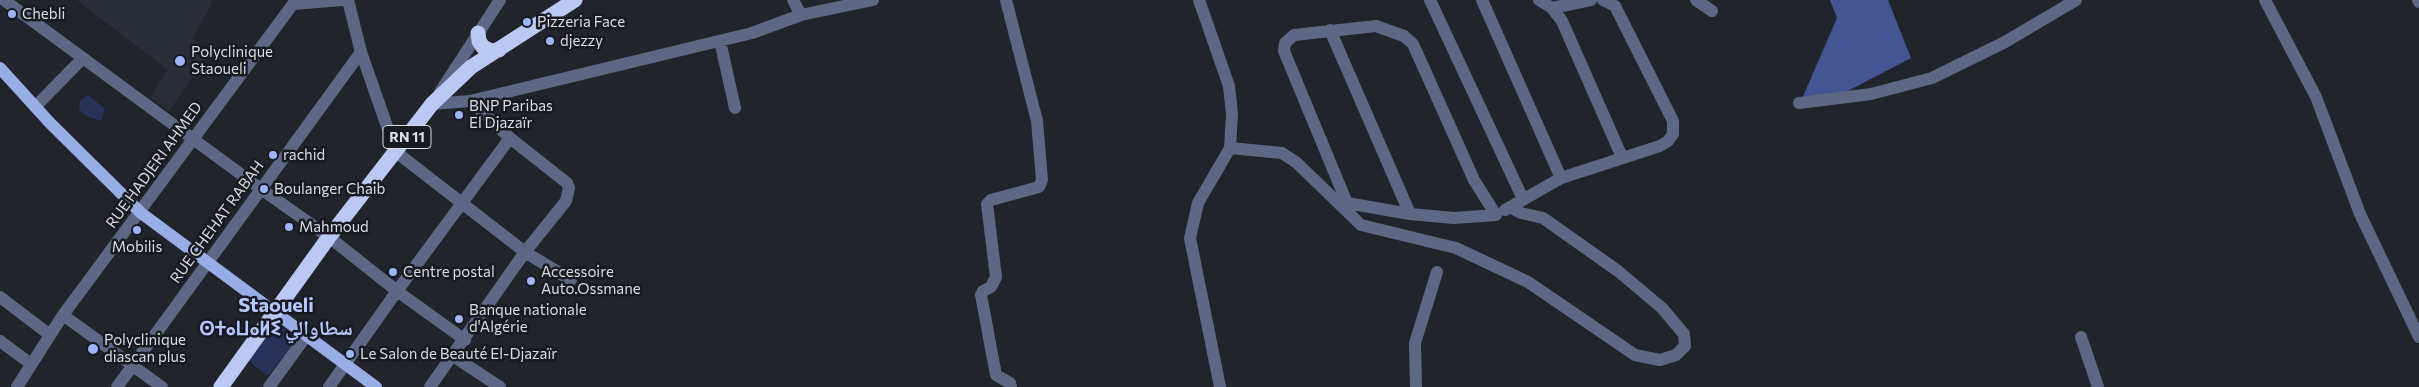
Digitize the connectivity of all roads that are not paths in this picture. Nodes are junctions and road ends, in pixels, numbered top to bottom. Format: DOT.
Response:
graph roads {
  1 [pos="4,0"];
  2 [pos="342,0"];
  3 [pos="348,0"];
  4 [pos="500,0"];
  5 [pos="575,0"];
  6 [pos="793,0"];
  7 [pos="873,0"];
  8 [pos="1006,0"];
  9 [pos="1200,0"];
  10 [pos="1430,0"];
  11 [pos="1482,0"];
  12 [pos="1539,0"];
  13 [pos="1591,0"];
  14 [pos="1603,0"];
  15 [pos="1696,0"];
  16 [pos="2076,0"];
  17 [pos="2265,0"];
  18 [pos="291,2"];
  19 [pos="1552,8"];
  20 [pos="1712,12"];
  21 [pos="801,15"];
  22 [pos="1330,30"];
  23 [pos="478,33"];
  24 [pos="720,41"];
  25 [pos="499,50"];
  26 [pos="361,52"];
  27 [pos="83,58"];
  28 [pos="0,68"];
  29 [pos="470,102"];
  30 [pos="1799,103"];
  31 [pos="432,104"];
  32 [pos="35,107"];
  33 [pos="734,108"];
  34 [pos="192,138"];
  35 [pos="510,138"];
  36 [pos="1230,148"];
  37 [pos="396,152"];
  38 [pos="1622,157"];
  39 [pos="1561,178"];
  40 [pos="261,189"];
  41 [pos="1523,199"];
  42 [pos="1333,200"];
  43 [pos="1347,203"];
  44 [pos="460,204"];
  45 [pos="1510,207"];
  46 [pos="140,213"];
  47 [pos="1410,214"];
  48 [pos="1496,215"];
  49 [pos="329,237"];
  50 [pos="525,252"];
  51 [pos="209,263"];
  52 [pos="1437,272"];
  53 [pos="571,280"];
  54 [pos="397,291"];
  55 [pos="0,297"];
  56 [pos="275,312"];
  57 [pos="64,315"];
  58 [pos="50,335"];
  59 [pos="307,335"];
  60 [pos="2081,337"];
  61 [pos="2419,337"];
  62 [pos="464,340"];
  63 [pos="0,341"];
  64 [pos="453,356"];
  65 [pos="31,364"];
  66 [pos="345,365"];
  67 [pos="132,366"];
  68 [pos="17,387"];
  69 [pos="117,387"];
  70 [pos="162,387"];
  71 [pos="221,387"];
  72 [pos="269,387"];
  73 [pos="329,387"];
  74 [pos="376,387"];
  75 [pos="430,387"];
  76 [pos="500,387"];
  77 [pos="1011,387"];
  78 [pos="1220,387"];
  79 [pos="1416,387"];
  80 [pos="2098,387"];
  1 -- 27 [label="street"];
  2 -- 18 [label="street, RUE HADJERI AHMED"];
  3 -- 26 [label="street"];
  4 -- 23 [label="street"];
  5 -- 25 [label="highway, RN 11"];
  6 -- 21 [label="street"];
  7 -- 21 [label="street"];
  8 -- 77 [label="street"];
  9 -- 36 [label="street"];
  10 -- 41 [label="street"];
  11 -- 39 [label="street"];
  12 -- 19 [label="street"];
  13 -- 19 [label="street"];
  14 -- 38 [label="street"];
  15 -- 20 [label="street"];
  16 -- 30 [label="street"];
  17 -- 61 [label="street"];
  18 -- 34 [label="street, RUE HADJERI AHMED"];
  19 -- 38 [label="street"];
  21 -- 24 [label="street"];
  22 -- 43 [label="street"];
  22 -- 47 [label="street"];
  22 -- 48 [label="street"];
  23 -- 25 [label="highway"];
  23 -- 31 [label="street"];
  24 -- 29 [label="street"];
  24 -- 33 [label="street"];
  25 -- 31 [label="highway, RN 11"];
  26 -- 37 [label="street"];
  26 -- 40 [label="street, RUE CHEHAT RABAH"];
  27 -- 32 [label="street"];
  27 -- 34 [label="street"];
  28 -- 32 [label="main road"];
  29 -- 31 [label="street"];
  29 -- 35 [label="street"];
  31 -- 37 [label="highway, RN 11"];
  32 -- 46 [label="main road"];
  34 -- 40 [label="street"];
  34 -- 46 [label="street, RUE HADJERI AHMED"];
  35 -- 44 [label="street"];
  35 -- 50 [label="street"];
  36 -- 42 [label="street"];
  36 -- 78 [label="street"];
  37 -- 44 [label="street"];
  37 -- 49 [label="highway, RN 11"];
  38 -- 39 [label="street"];
  39 -- 41 [label="street"];
  40 -- 49 [label="street"];
  40 -- 51 [label="street, RUE CHEHAT RABAH"];
  41 -- 45 [label="street"];
  42 -- 43 [label="street"];
  42 -- 45 [label="street"];
  43 -- 47 [label="street"];
  44 -- 50 [label="street"];
  44 -- 54 [label="street"];
  45 -- 48 [label="street"];
  46 -- 51 [label="main road"];
  46 -- 57 [label="street, RUE HADJERI AHMED"];
  47 -- 48 [label="street"];
  49 -- 54 [label="street"];
  49 -- 56 [label="highway, RN 11"];
  50 -- 53 [label="street"];
  50 -- 62 [label="street"];
  51 -- 56 [label="main road"];
  51 -- 67 [label="street, RUE CHEHAT RABAH"];
  52 -- 79 [label="street"];
  54 -- 62 [label="street"];
  54 -- 66 [label="street"];
  55 -- 58 [label="street"];
  56 -- 59 [label="main road"];
  56 -- 71 [label="highway, RN 11"];
  57 -- 58 [label="street, RUE HADJERI AHMED"];
  57 -- 67 [label="street"];
  58 -- 65 [label="street, RUE HADJERI AHMED"];
  59 -- 66 [label="main road"];
  59 -- 72 [label="street"];
  60 -- 80 [label="street"];
  62 -- 64 [label="street"];
  63 -- 65 [label="street"];
  64 -- 75 [label="street"];
  64 -- 76 [label="street"];
  65 -- 68 [label="street, RUE HADJERI AHMED"];
  66 -- 73 [label="street"];
  66 -- 74 [label="main road"];
  67 -- 69 [label="street, RUE CHEHAT RABAH"];
  67 -- 70 [label="street"];
}
